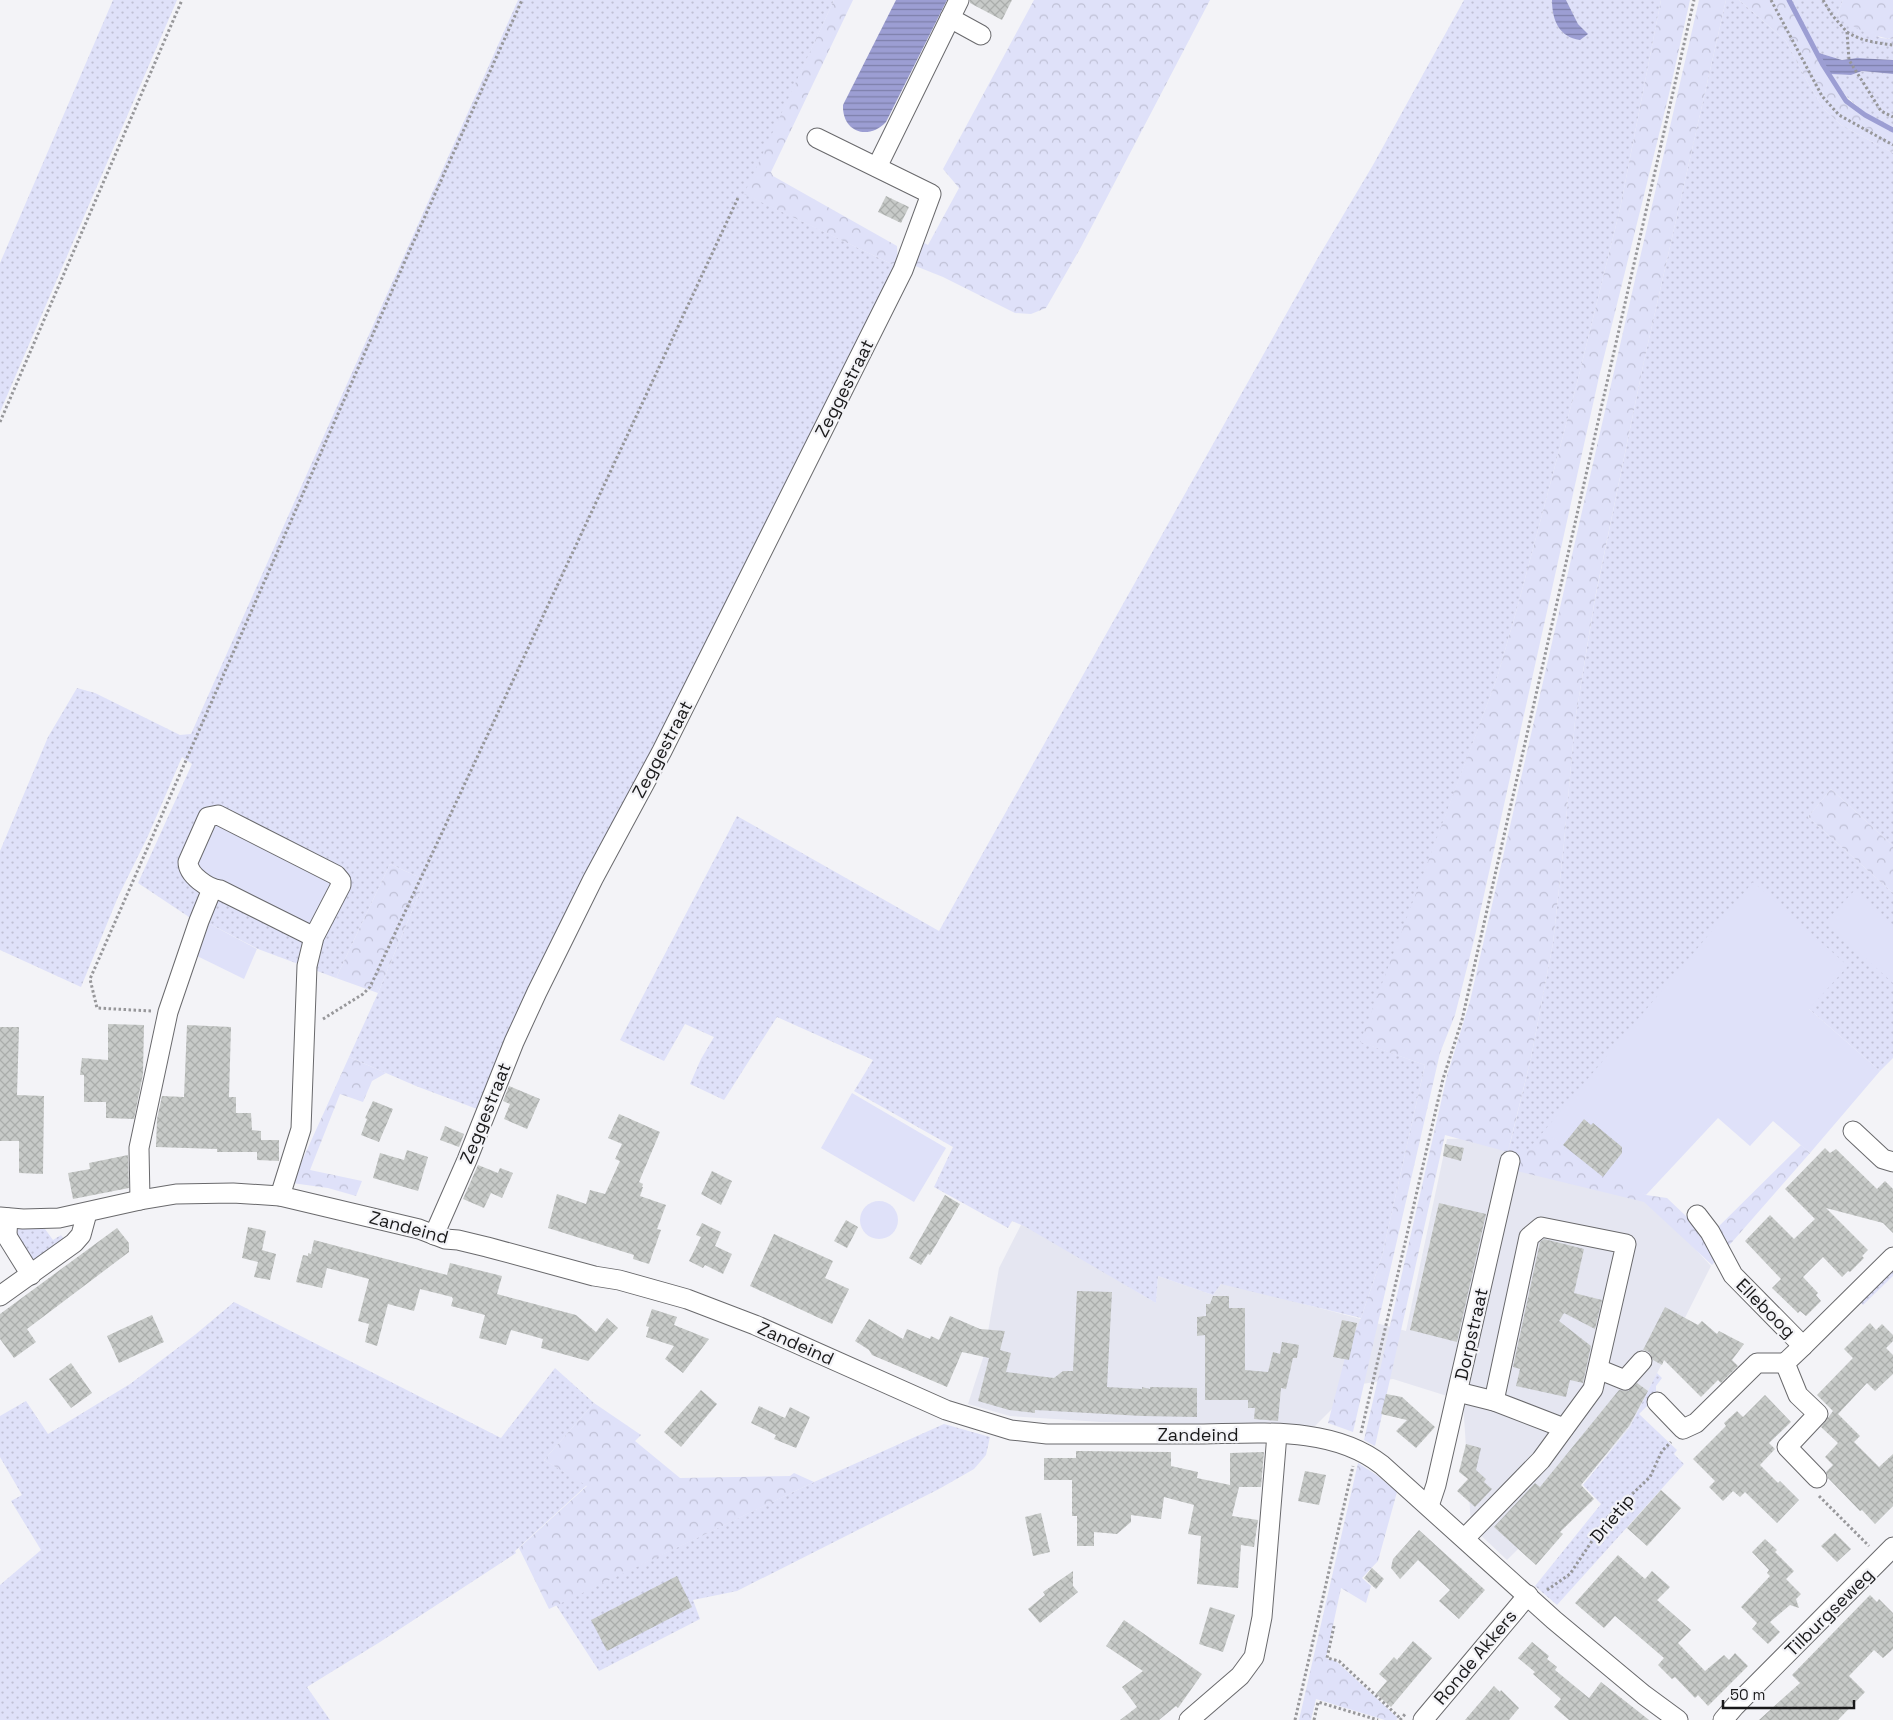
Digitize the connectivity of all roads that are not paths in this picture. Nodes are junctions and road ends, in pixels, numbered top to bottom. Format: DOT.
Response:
graph roads {
  1 [pos="959,0"];
  2 [pos="950,18"];
  3 [pos="981,35"];
  4 [pos="816,138"];
  5 [pos="877,168"];
  6 [pos="212,889"];
  7 [pos="314,937"];
  8 [pos="1853,1131"];
  9 [pos="1510,1161"];
  10 [pos="1893,1162"];
  11 [pos="280,1196"];
  12 [pos="140,1200"];
  13 [pos="87,1213"];
  14 [pos="1697,1215"];
  15 [pos="4,1217"];
  16 [pos="434,1234"];
  17 [pos="1893,1257"];
  18 [pos="31,1274"];
  19 [pos="0,1296"];
  20 [pos="1803,1346"];
  21 [pos="1642,1361"];
  22 [pos="1786,1363"];
  23 [pos="1598,1369"];
  24 [pos="1458,1392"];
  25 [pos="1494,1401"];
  26 [pos="1657,1402"];
  27 [pos="1564,1428"];
  28 [pos="1276,1434"];
  29 [pos="1817,1478"];
  30 [pos="1429,1506"];
  31 [pos="1465,1538"];
  32 [pos="1887,1553"];
  33 [pos="1531,1598"];
  34 [pos="1189,1720"];
  35 [pos="1423,1720"];
  36 [pos="1678,1720"];
  37 [pos="1723,1720"];
  1 -- 2 [label="street"];
  2 -- 3 [label="street"];
  2 -- 5 [label="street"];
  4 -- 5 [label="street"];
  5 -- 16 [label="street, Zeggestraat"];
  6 -- 7 [label="street"];
  6 -- 7 [label="street"];
  6 -- 12 [label="street"];
  7 -- 11 [label="street"];
  8 -- 10 [label="street"];
  9 -- 24 [label="street, Dorpstraat"];
  11 -- 12 [label="street, Zandeind"];
  11 -- 16 [label="street, Zandeind"];
  12 -- 13 [label="street, Zandeind"];
  13 -- 15 [label="street, Zandeind"];
  13 -- 18 [label="street"];
  14 -- 20 [label="street, Elleboog"];
  15 -- 18 [label="street, Zandeind"];
  16 -- 28 [label="street, Zandeind"];
  17 -- 20 [label="street"];
  18 -- 19 [label="street"];
  20 -- 22 [label="street, Elleboog"];
  21 -- 23 [label="street"];
  22 -- 26 [label="street"];
  22 -- 29 [label="street, Elleboog"];
  23 -- 25 [label="street"];
  23 -- 27 [label="street"];
  24 -- 25 [label="street"];
  24 -- 30 [label="street, Dorpstraat"];
  25 -- 27 [label="street"];
  27 -- 31 [label="street"];
  28 -- 30 [label="street"];
  28 -- 34 [label="street"];
  30 -- 31 [label="street"];
  31 -- 33 [label="street"];
  32 -- 37 [label="street, Tilburgseweg"];
  33 -- 35 [label="street, Ronde Akkers"];
  33 -- 36 [label="street"];
}
